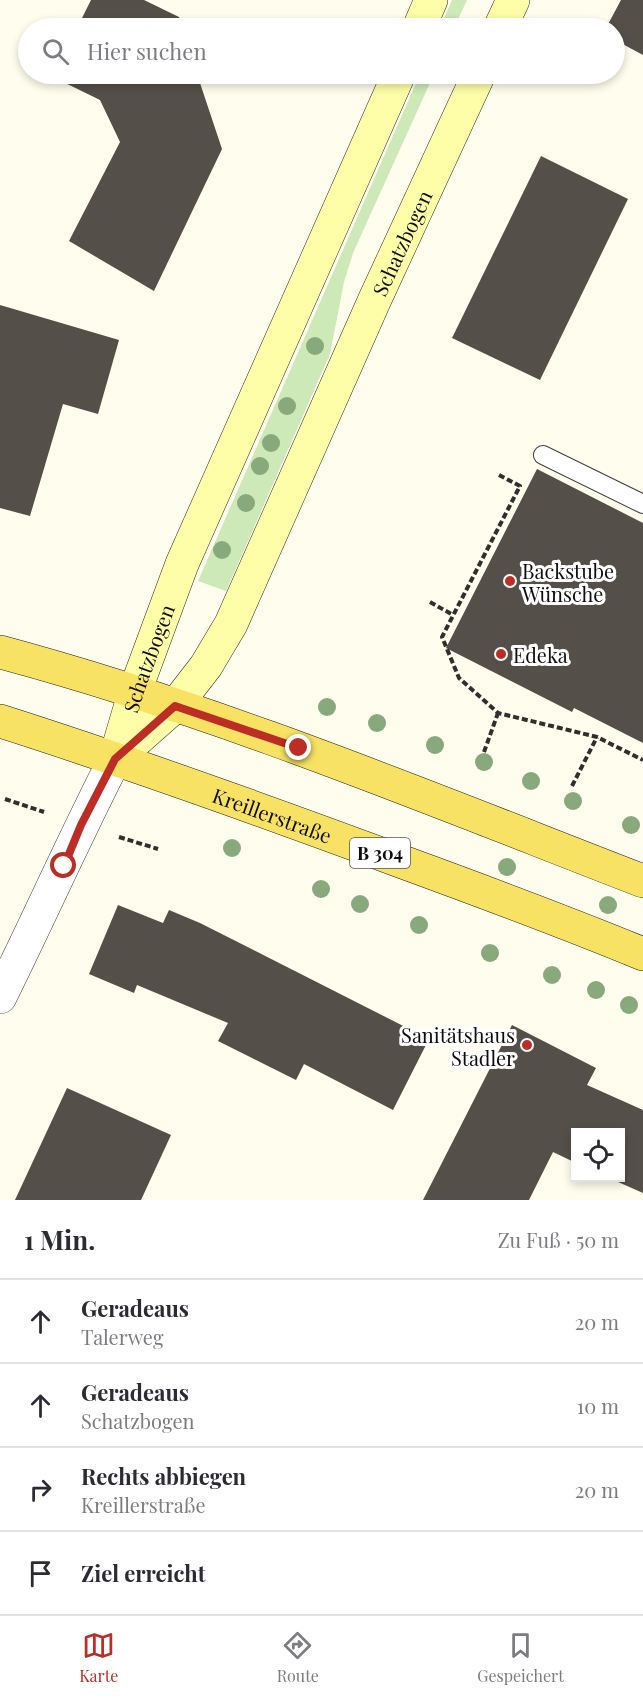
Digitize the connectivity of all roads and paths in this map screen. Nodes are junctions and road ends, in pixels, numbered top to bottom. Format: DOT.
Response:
graph roads {
  1 [pos="431,0"];
  2 [pos="513,0"];
  3 [pos="423,18"];
  4 [pos="505,18"];
  5 [pos="395,84"];
  6 [pos="474,84"];
  7 [pos="543,455"];
  8 [pos="499,475"];
  9 [pos="643,504"];
  10 [pos="430,602"];
  11 [pos="453,615"];
  12 [pos="0,651"];
  13 [pos="135,691"];
  14 [pos="175,706"];
  15 [pos="498,713"];
  16 [pos="0,722"];
  17 [pos="597,737"];
  18 [pos="484,752"];
  19 [pos="115,759"];
  20 [pos="643,760"];
  21 [pos="572,786"];
  22 [pos="643,880"];
  23 [pos="643,954"];
  24 [pos="0,998"];
  1 -- 3 [label="main road"];
  2 -- 4 [label="main road"];
  5 -- 13 [label="main road, Schatzbogen"];
  6 -- 14 [label="main road, Schatzbogen"];
  7 -- 9 [label="lane"];
  8 -- 11 [label="path"];
  10 -- 11 [label="path"];
  11 -- 15 [label="path"];
  12 -- 13 [label="main road"];
  13 -- 14 [label="main road"];
  13 -- 19 [label="main road, Schatzbogen"];
  14 -- 19 [label="main road, Schatzbogen"];
  14 -- 22 [label="main road"];
  15 -- 17 [label="path"];
  15 -- 18 [label="path"];
  16 -- 19 [label="main road, Kreillerstraße / B 304"];
  17 -- 20 [label="path"];
  17 -- 21 [label="path"];
  19 -- 23 [label="main road, Kreillerstraße / B 304"];
  19 -- 24 [label="street"];
}
